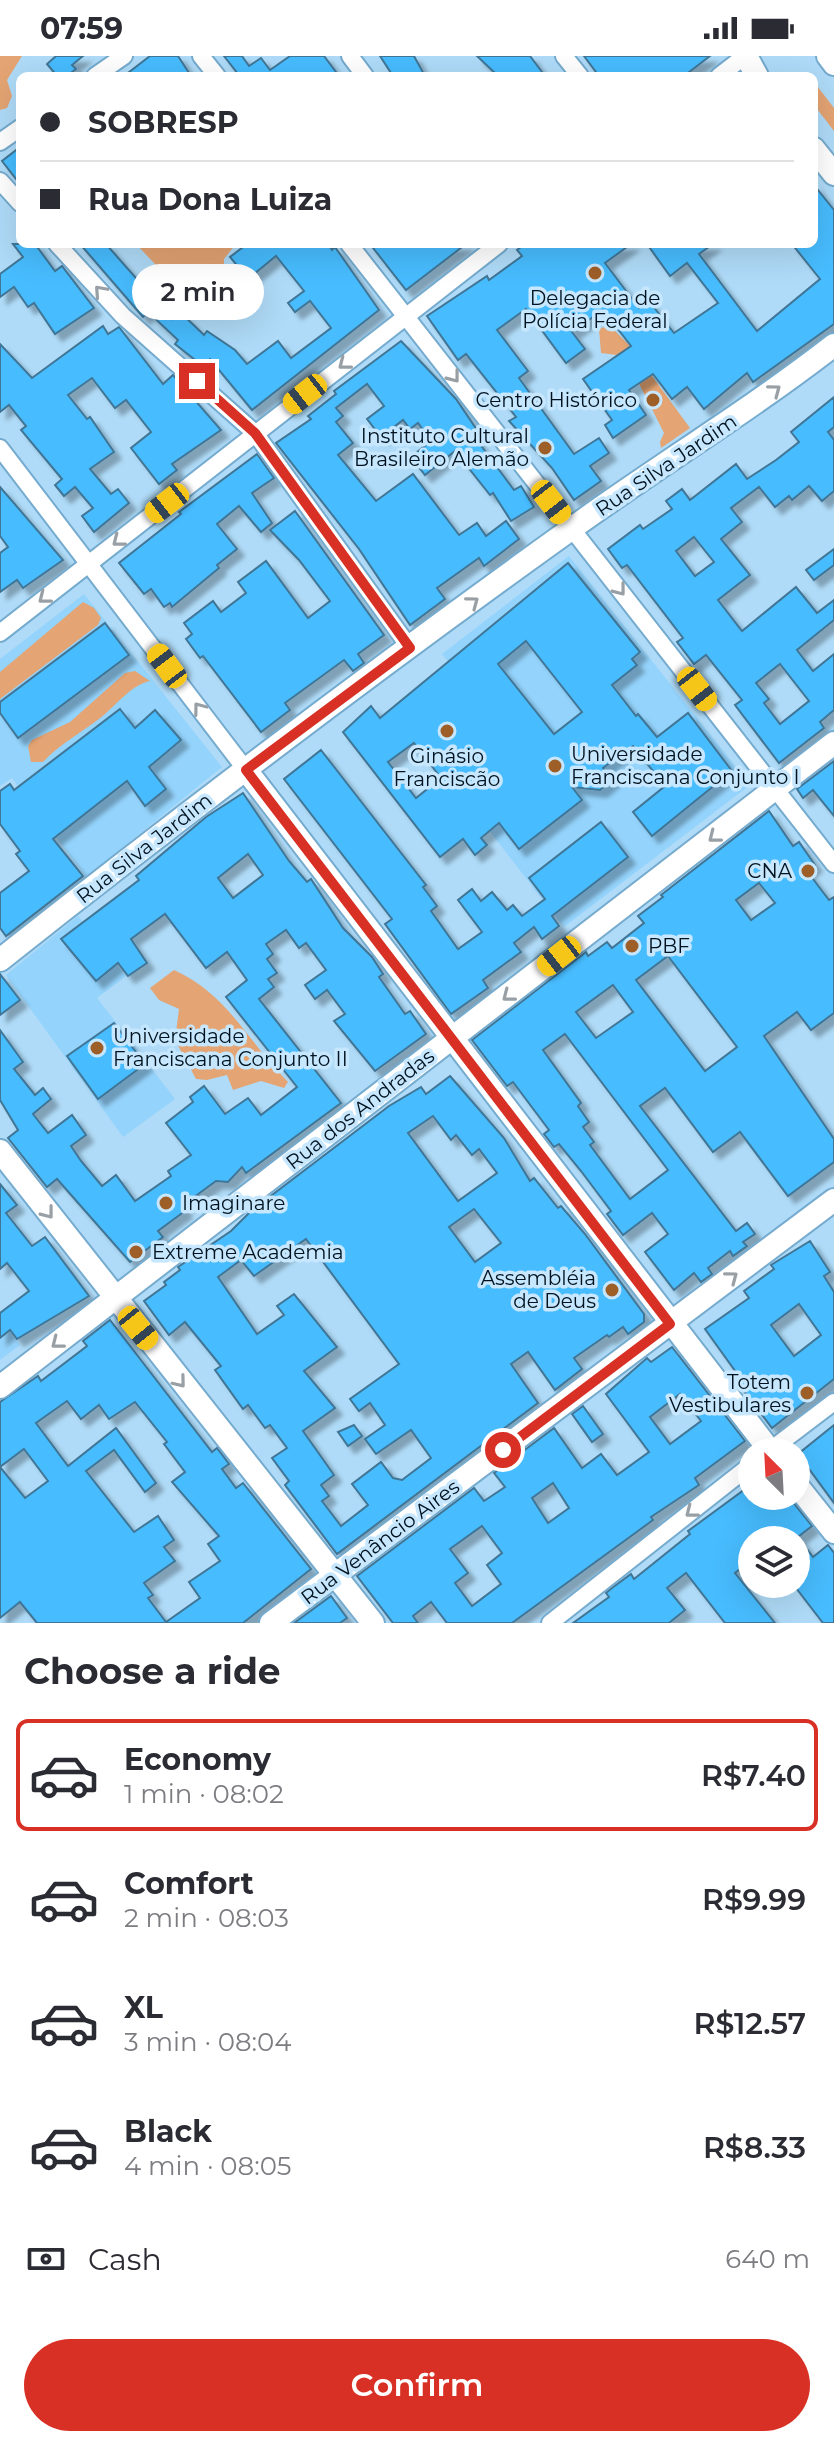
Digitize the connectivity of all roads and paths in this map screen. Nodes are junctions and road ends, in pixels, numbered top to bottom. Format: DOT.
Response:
graph roads {
  1 [pos="124,56"];
  2 [pos="201,56"];
  3 [pos="564,56"];
  4 [pos="746,56"];
  5 [pos="828,56"];
  6 [pos="834,64"];
  7 [pos="101,72"];
  8 [pos="214,72"];
  9 [pos="577,72"];
  10 [pos="724,72"];
  11 [pos="818,154"];
  12 [pos="834,174"];
  13 [pos="0,181"];
  14 [pos="16,199"];
  15 [pos="61,248"];
  16 [pos="352,248"];
  17 [pos="493,248"];
  18 [pos="406,315"];
  19 [pos="834,345"];
  20 [pos="255,433"];
  21 [pos="0,448"];
  22 [pos="572,528"];
  23 [pos="89,564"];
  24 [pos="0,633"];
  25 [pos="410,648"];
  26 [pos="834,743"];
  27 [pos="246,770"];
  28 [pos="776,790"];
  29 [pos="834,864"];
  30 [pos="0,960"];
  31 [pos="452,1039"];
  32 [pos="0,1151"];
  33 [pos="834,1200"];
  34 [pos="114,1299"];
  35 [pos="670,1324"];
  36 [pos="0,1387"];
  37 [pos="834,1402"];
  38 [pos="753,1438"];
  39 [pos="787,1438"];
  40 [pos="738,1476"];
  41 [pos="810,1502"];
  42 [pos="834,1532"];
  43 [pos="335,1576"];
  44 [pos="553,1622"];
  45 [pos="271,1623"];
  46 [pos="373,1623"];
  1 -- 7 [label="street"];
  2 -- 8 [label="street"];
  3 -- 9 [label="street"];
  4 -- 10 [label="street"];
  5 -- 6 [label="street"];
  11 -- 12 [label="street"];
  13 -- 14 [label="street"];
  20 -- 15 [label="street, one-way"];
  16 -- 18 [label="street"];
  17 -- 18 [label="street"];
  18 -- 20 [label="street, one-way"];
  18 -- 22 [label="street, one-way"];
  22 -- 19 [label="street, Rua Silva Jardim, one-way"];
  20 -- 23 [label="street, one-way"];
  20 -- 25 [label="street"];
  21 -- 23 [label="street"];
  25 -- 22 [label="street, Rua Silva Jardim, one-way"];
  22 -- 28 [label="street, one-way"];
  23 -- 24 [label="street, one-way"];
  27 -- 23 [label="street, one-way"];
  25 -- 27 [label="street, Rua Silva Jardim"];
  26 -- 28 [label="street, Rua dos Andradas"];
  27 -- 30 [label="street, Rua Silva Jardim"];
  27 -- 31 [label="street"];
  28 -- 29 [label="street"];
  28 -- 31 [label="street, Rua dos Andradas, one-way"];
  31 -- 34 [label="street, Rua dos Andradas"];
  31 -- 35 [label="street"];
  32 -- 34 [label="street, one-way"];
  35 -- 33 [label="street, Rua Venâncio Aires, one-way"];
  34 -- 36 [label="street, Rua dos Andradas, one-way"];
  34 -- 43 [label="street, one-way"];
  35 -- 38 [label="street"];
  35 -- 43 [label="street, Rua Venâncio Aires"];
  37 -- 39 [label="street"];
  40 -- 44 [label="street, one-way"];
  41 -- 42 [label="street"];
  43 -- 45 [label="street, Rua Venâncio Aires"];
  43 -- 46 [label="street"];
}
